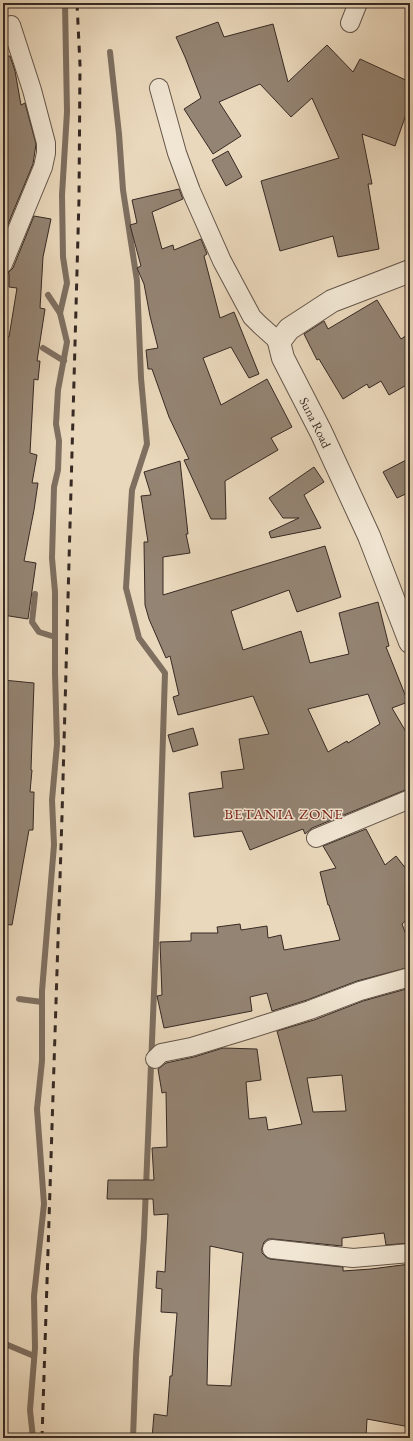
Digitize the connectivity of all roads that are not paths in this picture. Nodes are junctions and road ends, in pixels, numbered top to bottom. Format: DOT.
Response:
graph roads {
  1 [pos="358,3"];
  2 [pos="350,23"];
  3 [pos="11,25"];
  4 [pos="160,88"];
  5 [pos="3,264"];
  6 [pos="410,271"];
  7 [pos="279,342"];
  8 [pos="410,642"];
  9 [pos="410,799"];
  10 [pos="316,838"];
  11 [pos="410,977"];
  12 [pos="155,1059"];
  13 [pos="272,1249"];
  14 [pos="410,1253"];
  1 -- 2 [label="street"];
  3 -- 5 [label="street"];
  4 -- 7 [label="street"];
  6 -- 7 [label="street"];
  7 -- 8 [label="street, Suna Road"];
  9 -- 10 [label="street"];
  11 -- 12 [label="street"];
  13 -- 14 [label="street"];
}
